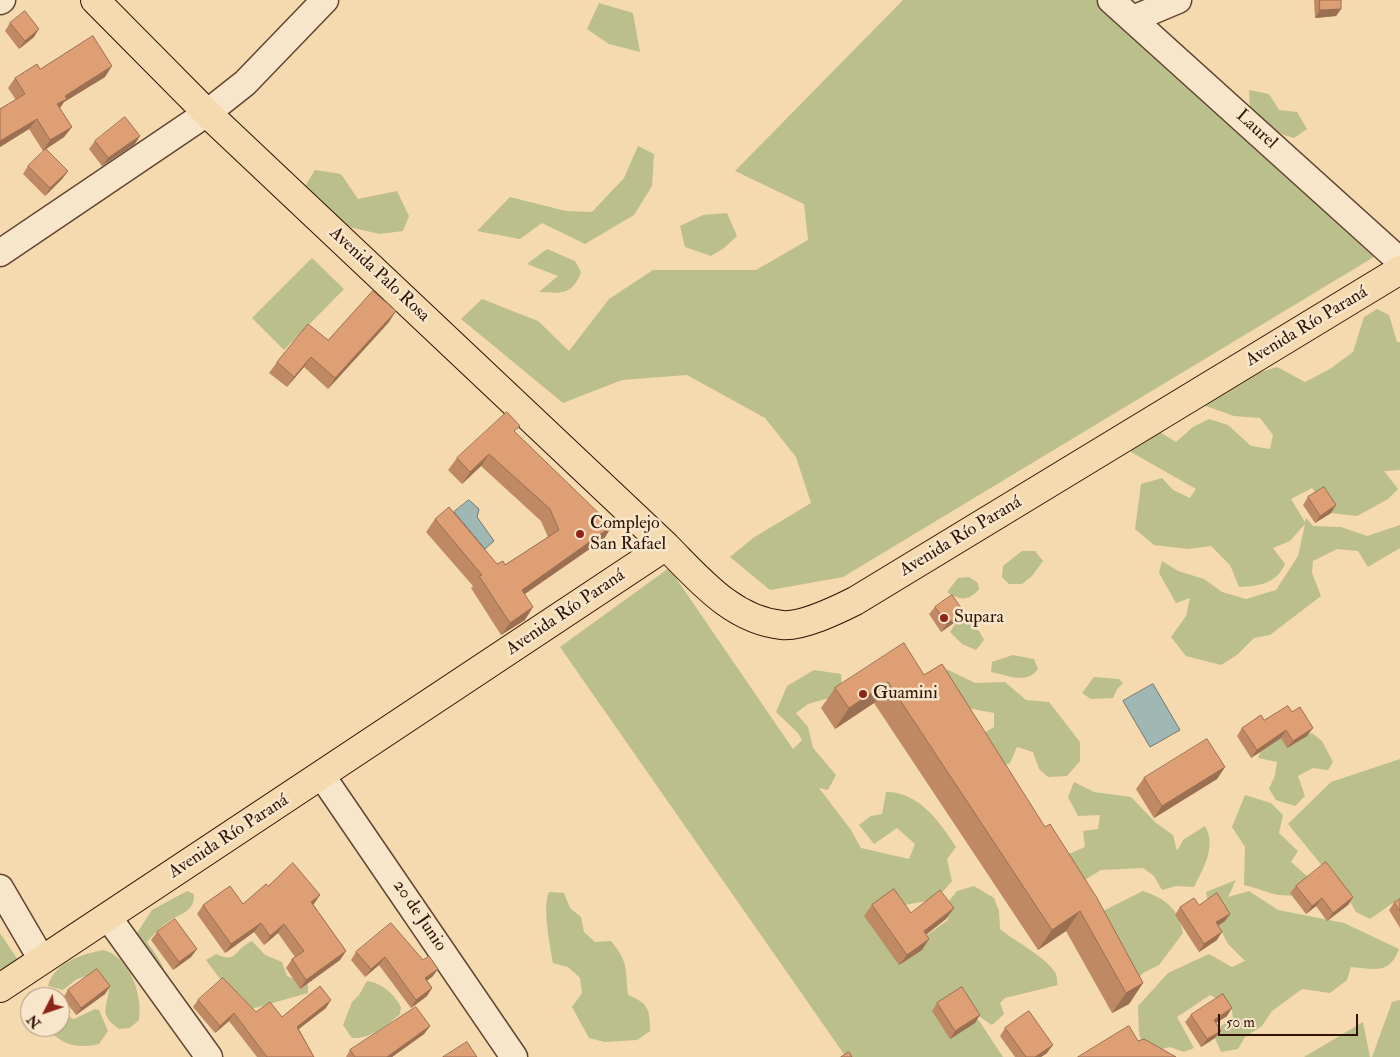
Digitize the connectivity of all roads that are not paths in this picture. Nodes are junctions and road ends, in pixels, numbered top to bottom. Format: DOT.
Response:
graph roads {
  1 [pos="95,0"];
  2 [pos="325,0"];
  3 [pos="1111,0"];
  4 [pos="1178,0"];
  5 [pos="1133,19"];
  6 [pos="207,113"];
  7 [pos="0,253"];
  8 [pos="1400,261"];
  9 [pos="1400,270"];
  10 [pos="666,546"];
  11 [pos="322,776"];
  12 [pos="0,888"];
  13 [pos="108,917"];
  14 [pos="42,960"];
  15 [pos="0,988"];
  16 [pos="209,1057"];
  17 [pos="514,1057"];
  1 -- 6 [label="main road, Avenida Palo Rosa"];
  2 -- 6 [label="street"];
  3 -- 5 [label="street, Laurel"];
  4 -- 5 [label="street"];
  5 -- 8 [label="street, Laurel"];
  6 -- 7 [label="street"];
  6 -- 10 [label="main road, Avenida Palo Rosa"];
  9 -- 10 [label="main road, Avenida Río Paraná"];
  10 -- 11 [label="main road, Avenida Río Paraná"];
  11 -- 13 [label="main road, Avenida Río Paraná"];
  11 -- 17 [label="street, 20 de Junio"];
  12 -- 14 [label="street"];
  13 -- 14 [label="main road, Avenida Río Paraná"];
  13 -- 16 [label="street"];
  14 -- 15 [label="main road, Avenida Río Paraná"];
}
